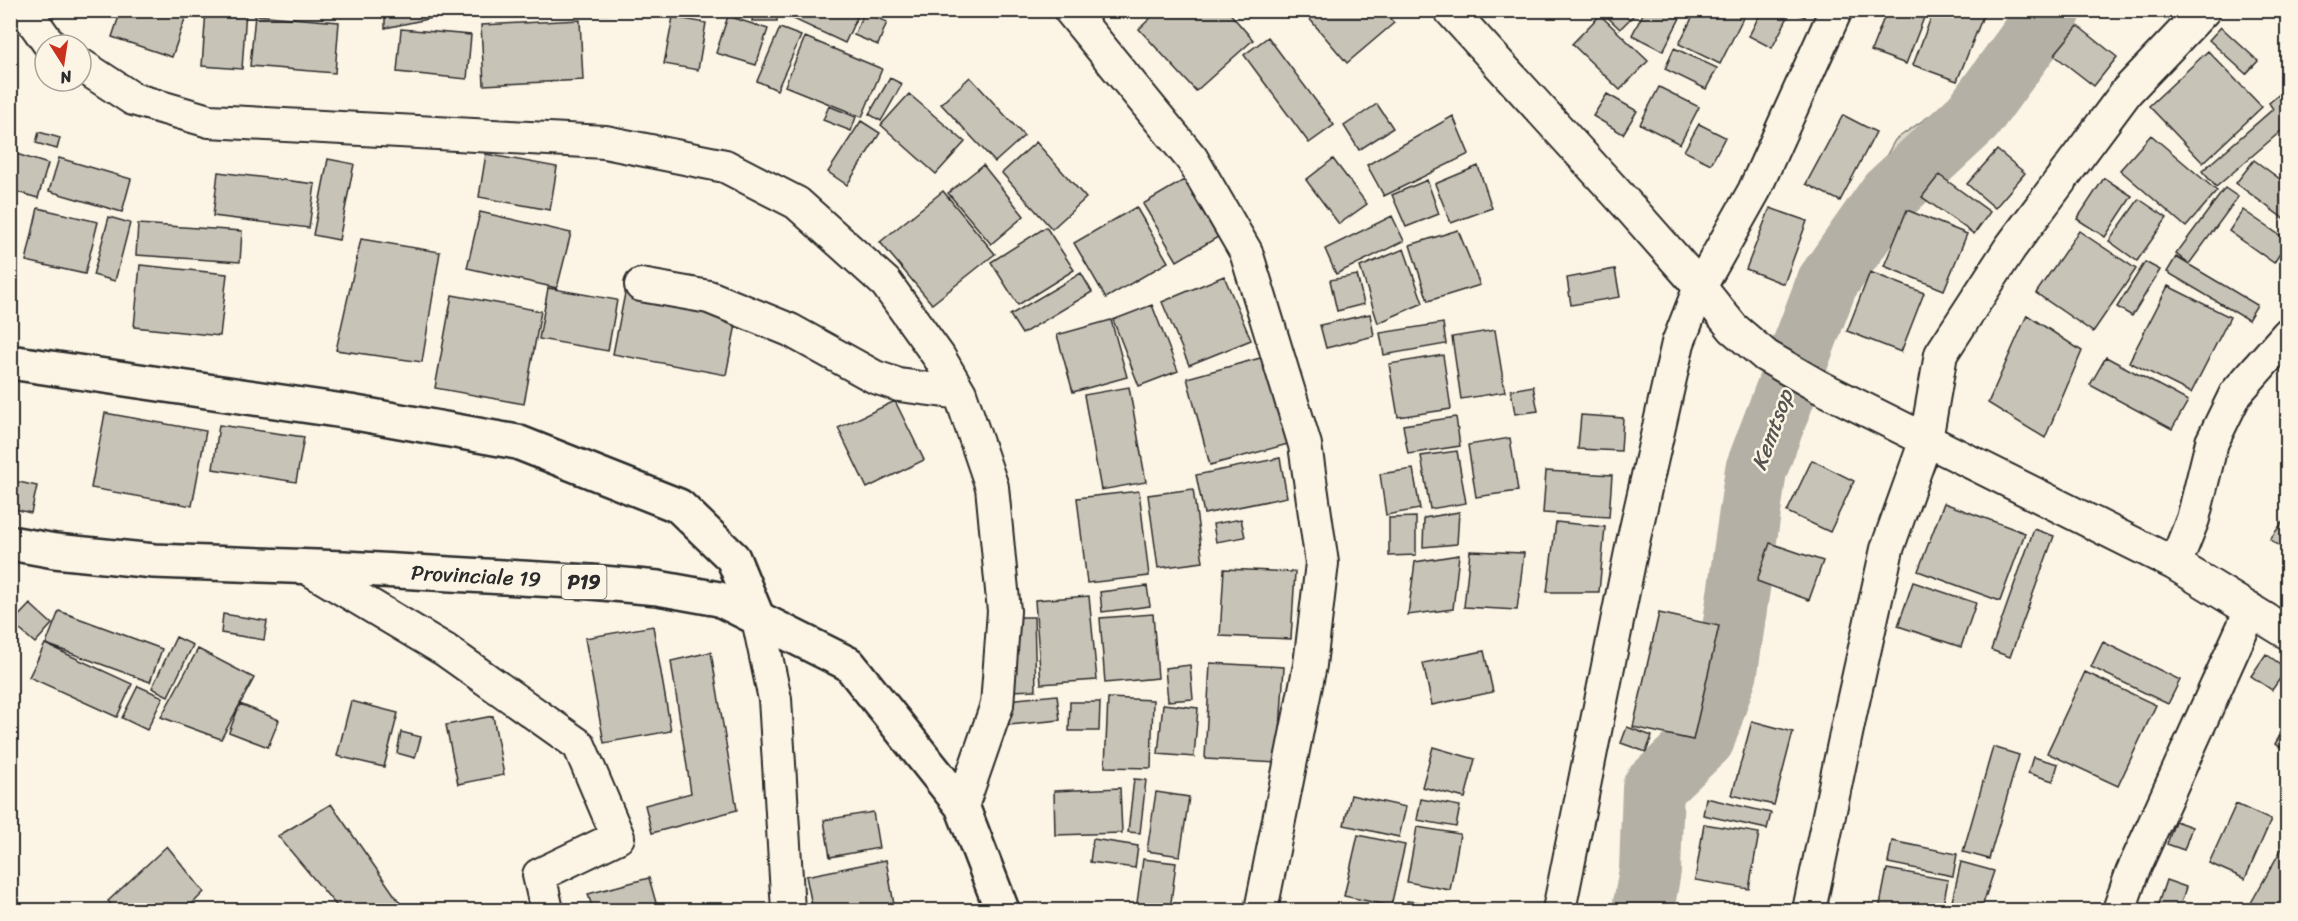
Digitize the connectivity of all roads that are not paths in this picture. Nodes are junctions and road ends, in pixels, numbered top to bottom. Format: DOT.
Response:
graph roads {
  1 [pos="25,10"];
  2 [pos="1070,10"];
  3 [pos="1450,10"];
  4 [pos="1836,10"];
  5 [pos="2204,10"];
  6 [pos="41,33"];
  7 [pos="93,73"];
  8 [pos="641,285"];
  9 [pos="1700,287"];
  10 [pos="2288,334"];
  11 [pos="10,362"];
  12 [pos="960,393"];
  13 [pos="1926,440"];
  14 [pos="10,543"];
  15 [pos="2175,564"];
  16 [pos="306,567"];
  17 [pos="2251,610"];
  18 [pos="758,619"];
  19 [pos="2288,633"];
  20 [pos="962,806"];
  21 [pos="547,910"];
  22 [pos="788,910"];
  23 [pos="1002,910"];
  24 [pos="1261,910"];
  25 [pos="1559,910"];
  26 [pos="1809,910"];
  27 [pos="2119,910"];
  1 -- 6 [label="street"];
  2 -- 24 [label="street"];
  3 -- 9 [label="street"];
  4 -- 9 [label="street"];
  5 -- 13 [label="street"];
  7 -- 12 [label="street"];
  8 -- 12 [label="street"];
  9 -- 13 [label="street"];
  9 -- 25 [label="street"];
  10 -- 15 [label="street"];
  11 -- 18 [label="main road"];
  12 -- 20 [label="street"];
  13 -- 15 [label="street"];
  13 -- 26 [label="street"];
  14 -- 16 [label="main road, Provinciale 19 / P19"];
  15 -- 17 [label="street"];
  16 -- 18 [label="main road, Provinciale 19 / P19"];
  16 -- 21 [label="street"];
  17 -- 19 [label="street"];
  17 -- 27 [label="street"];
  18 -- 20 [label="main road, Provinciale 19 / P19"];
  18 -- 22 [label="street"];
  20 -- 23 [label="main road, Provinciale 19 / P19"];
}
